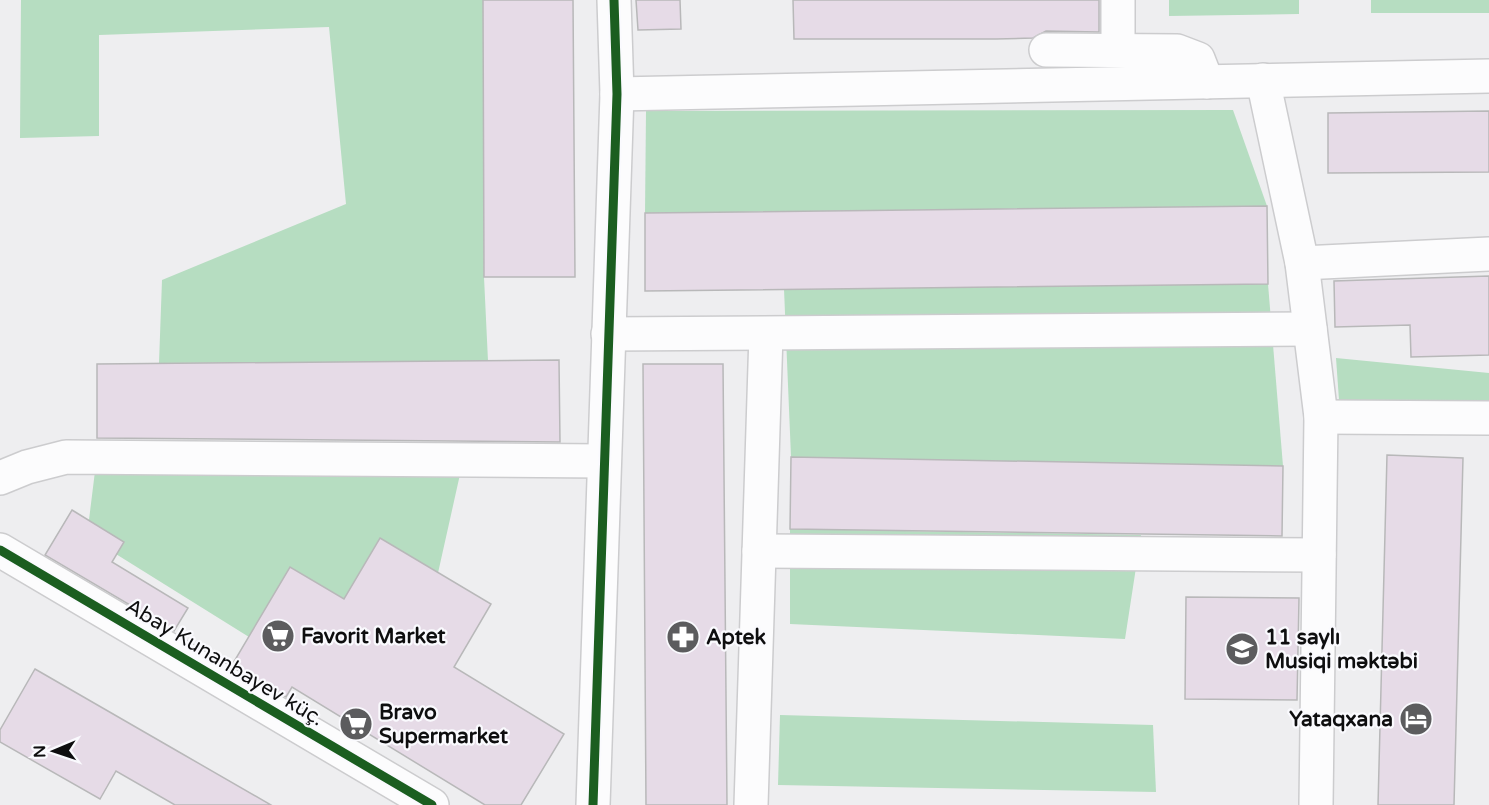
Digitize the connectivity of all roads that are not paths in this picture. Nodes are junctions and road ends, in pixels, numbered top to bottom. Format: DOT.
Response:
graph roads {
  1 [pos="614,0"];
  2 [pos="1118,0"];
  3 [pos="1046,50"];
  4 [pos="1118,50"];
  5 [pos="1489,76"];
  6 [pos="1263,80"];
  7 [pos="1207,82"];
  8 [pos="617,94"];
  9 [pos="1489,254"];
  10 [pos="1302,263"];
  11 [pos="1310,329"];
  12 [pos="608,334"];
  13 [pos="766,334"];
  14 [pos="1321,417"];
  15 [pos="1489,418"];
  16 [pos="603,461"];
  17 [pos="0,478"];
  18 [pos="0,550"];
  19 [pos="759,551"];
  20 [pos="1319,555"];
  21 [pos="432,805"];
  22 [pos="593,805"];
  23 [pos="751,805"];
  24 [pos="1316,805"];
  1 -- 8 [label="street"];
  2 -- 4 [label="street"];
  3 -- 4 [label="street"];
  4 -- 7 [label="street"];
  5 -- 6 [label="street"];
  6 -- 7 [label="street"];
  6 -- 10 [label="street"];
  7 -- 8 [label="street"];
  8 -- 12 [label="street"];
  9 -- 10 [label="street"];
  10 -- 11 [label="street"];
  11 -- 13 [label="street"];
  11 -- 14 [label="street"];
  12 -- 13 [label="street"];
  12 -- 16 [label="street"];
  13 -- 19 [label="street"];
  14 -- 15 [label="street"];
  14 -- 20 [label="street"];
  16 -- 17 [label="street"];
  16 -- 22 [label="street"];
  18 -- 21 [label="street, Abay Kunanbayev küç."];
  19 -- 20 [label="street"];
  19 -- 23 [label="street"];
  20 -- 24 [label="street"];
}
